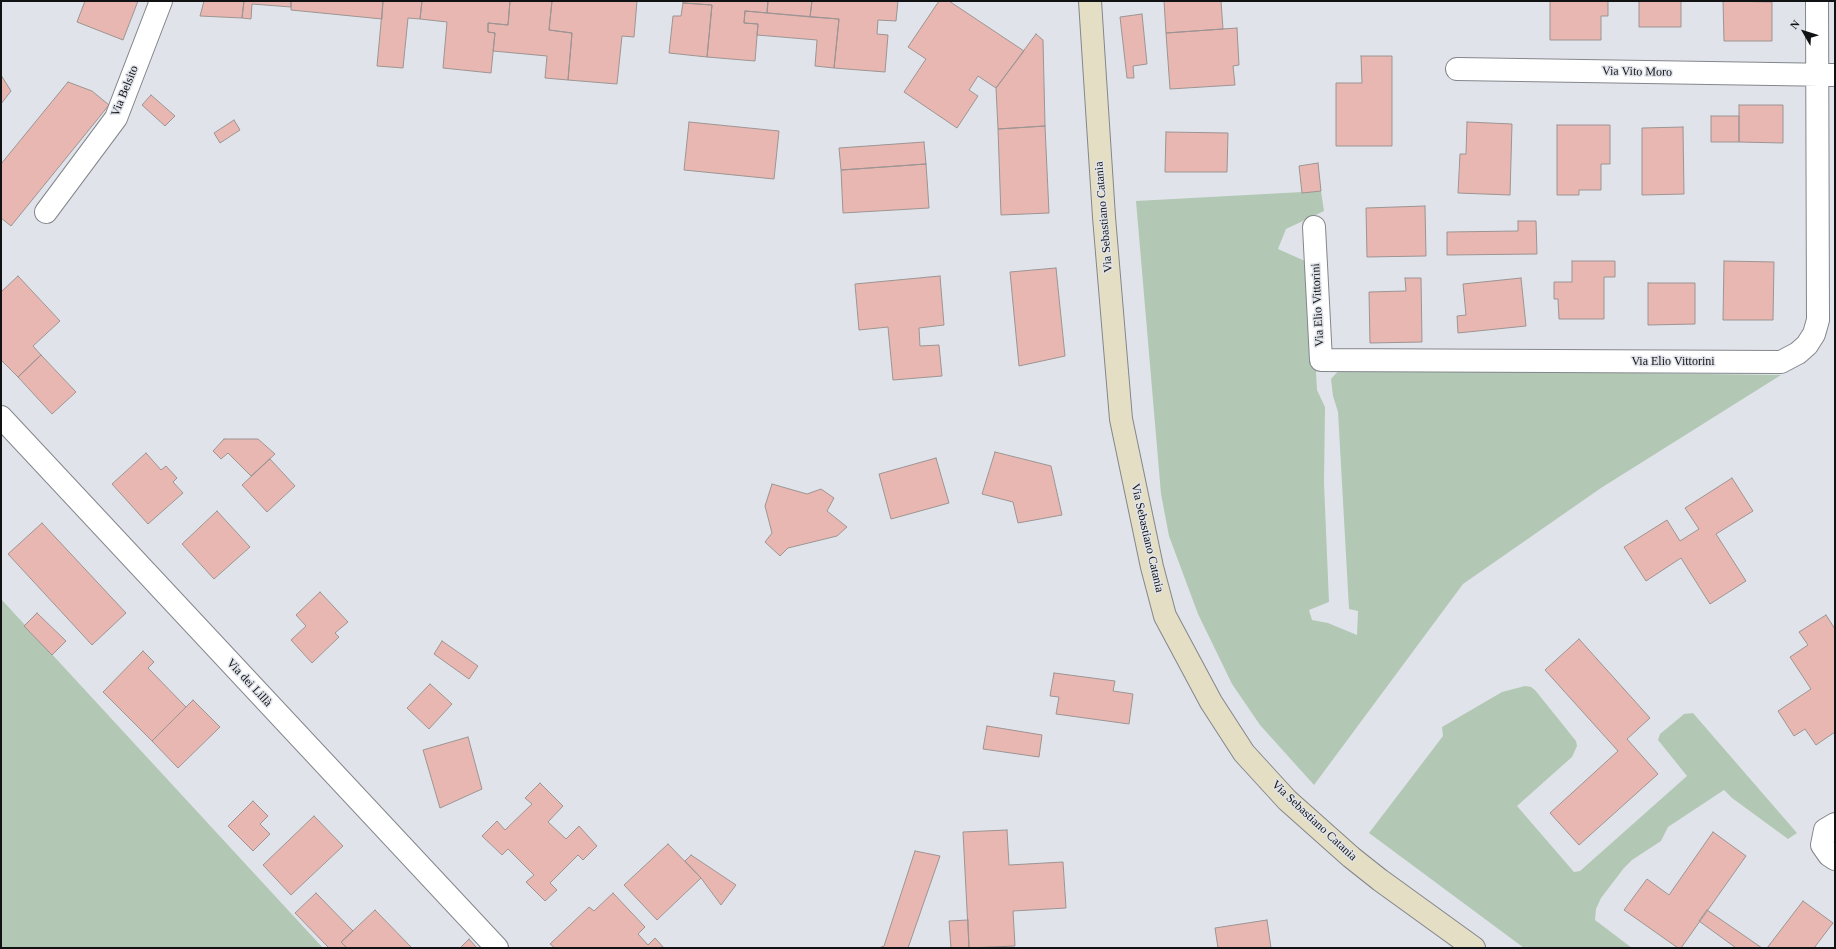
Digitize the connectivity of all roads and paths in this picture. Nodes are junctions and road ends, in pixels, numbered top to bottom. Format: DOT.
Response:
graph roads {
  1 [pos="161,1"];
  2 [pos="1090,1"];
  3 [pos="1817,1"];
  4 [pos="1457,69"];
  5 [pos="1826,75"];
  6 [pos="46,212"];
  7 [pos="1314,227"];
  8 [pos="1,417"];
  9 [pos="1835,824"];
  10 [pos="1835,859"];
  11 [pos="498,948"];
  12 [pos="1474,948"];
  1 -- 6 [label="street, Via Belsito"];
  2 -- 12 [label="main road, Via Sebastiano Catania"];
  3 -- 5 [label="street, Via Elio Vittorini"];
  4 -- 5 [label="street, Via Vito Moro"];
  5 -- 7 [label="street, Via Elio Vittorini"];
  8 -- 11 [label="street, Via dei Lillà"];
  9 -- 10 [label="street"];
}
